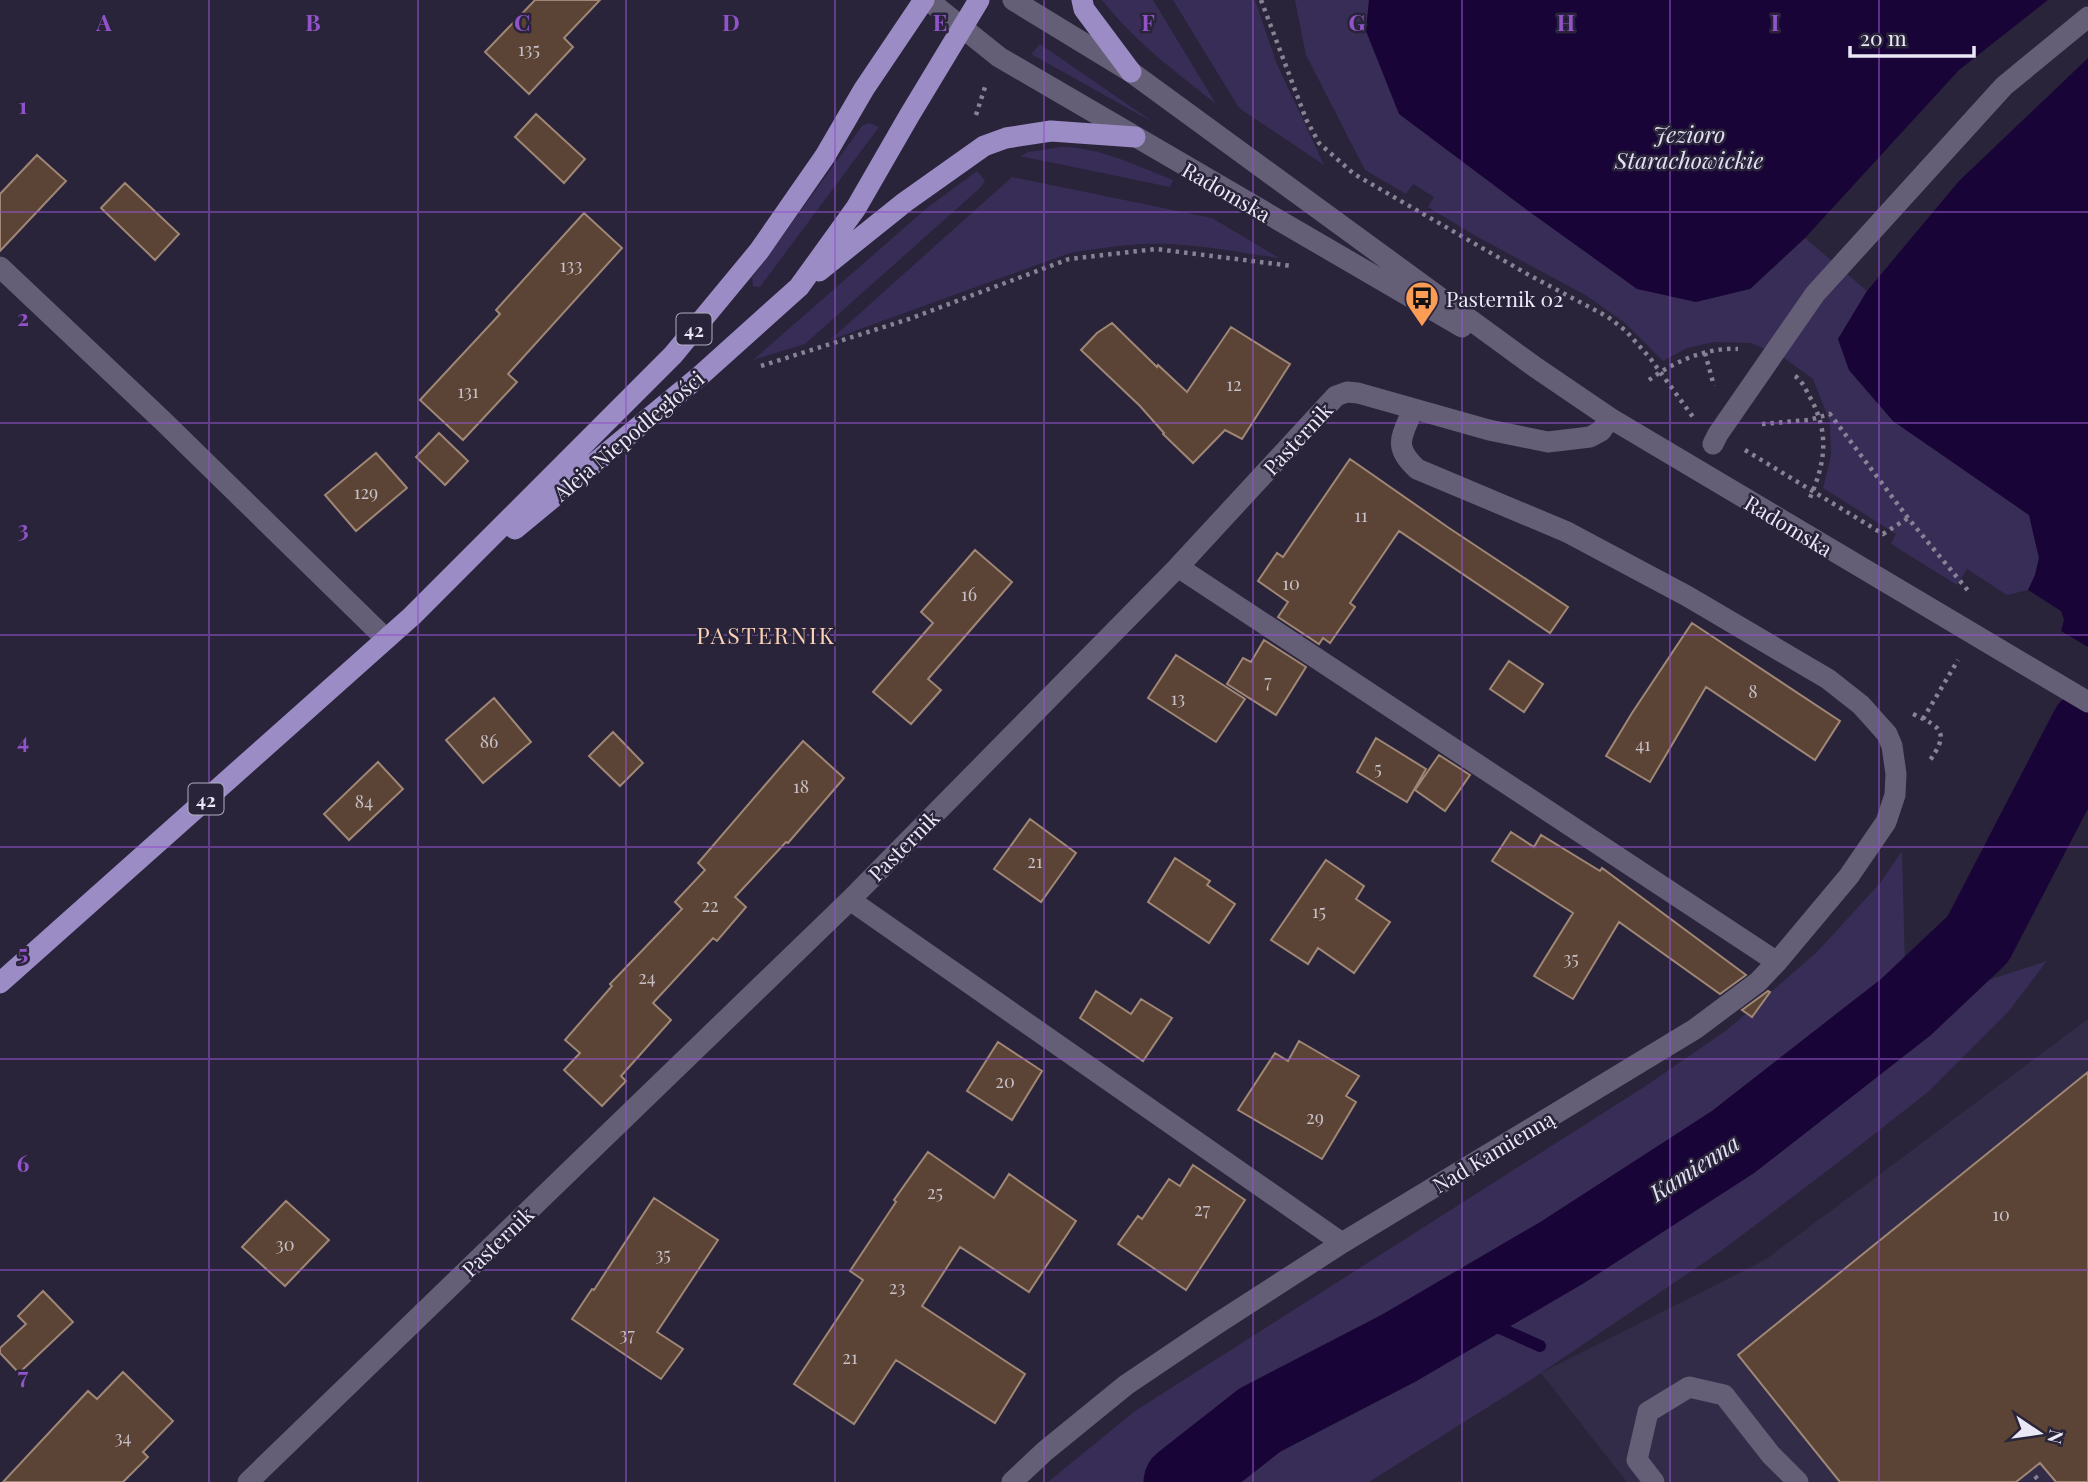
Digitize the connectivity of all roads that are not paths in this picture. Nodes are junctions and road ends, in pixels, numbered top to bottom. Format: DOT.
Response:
graph roads {
  1 [pos="926,0"];
  2 [pos="979,0"];
  3 [pos="1013,0"];
  4 [pos="1082,0"];
  5 [pos="2088,17"];
  6 [pos="963,27"];
  7 [pos="1131,72"];
  8 [pos="1135,137"];
  9 [pos="0,267"];
  10 [pos="799,287"];
  11 [pos="1535,367"];
  12 [pos="1413,409"];
  13 [pos="1610,418"];
  14 [pos="1719,434"];
  15 [pos="1178,568"];
  16 [pos="412,616"];
  17 [pos="386,639"];
  18 [pos="2088,702"];
  19 [pos="850,900"];
  20 [pos="1777,962"];
  21 [pos="0,983"];
  22 [pos="1342,1243"];
  23 [pos="248,1482"];
  24 [pos="1012,1482"];
  25 [pos="1654,1482"];
  26 [pos="1798,1482"];
  1 -- 6 [label="street, Radomska"];
  1 -- 16 [label="main road, Aleja Niepodległości / 42"];
  2 -- 6 [label="main road, 42"];
  3 -- 7 [label="street, Radomska"];
  4 -- 7 [label="main road"];
  5 -- 14 [label="street"];
  6 -- 8 [label="street, Radomska"];
  6 -- 10 [label="main road, Aleja Niepodległości / 42"];
  7 -- 11 [label="street, Radomska"];
  8 -- 10 [label="main road"];
  8 -- 11 [label="street, Radomska"];
  9 -- 17 [label="street"];
  10 -- 16 [label="main road, Aleja Niepodległości / 42"];
  11 -- 13 [label="street, Radomska"];
  12 -- 13 [label="street, Pasternik"];
  12 -- 15 [label="street, Pasternik"];
  12 -- 20 [label="street, Nad Kamienną"];
  13 -- 18 [label="street, Radomska"];
  15 -- 19 [label="street, Pasternik"];
  15 -- 20 [label="street"];
  16 -- 17 [label="main road, Aleja Niepodległości / 42"];
  17 -- 21 [label="main road, Aleja Niepodległości / 42"];
  19 -- 22 [label="street"];
  19 -- 23 [label="street, Pasternik"];
  20 -- 22 [label="street, Nad Kamienną"];
  22 -- 24 [label="street, Nad Kamienną"];
  25 -- 26 [label="street"];
}
